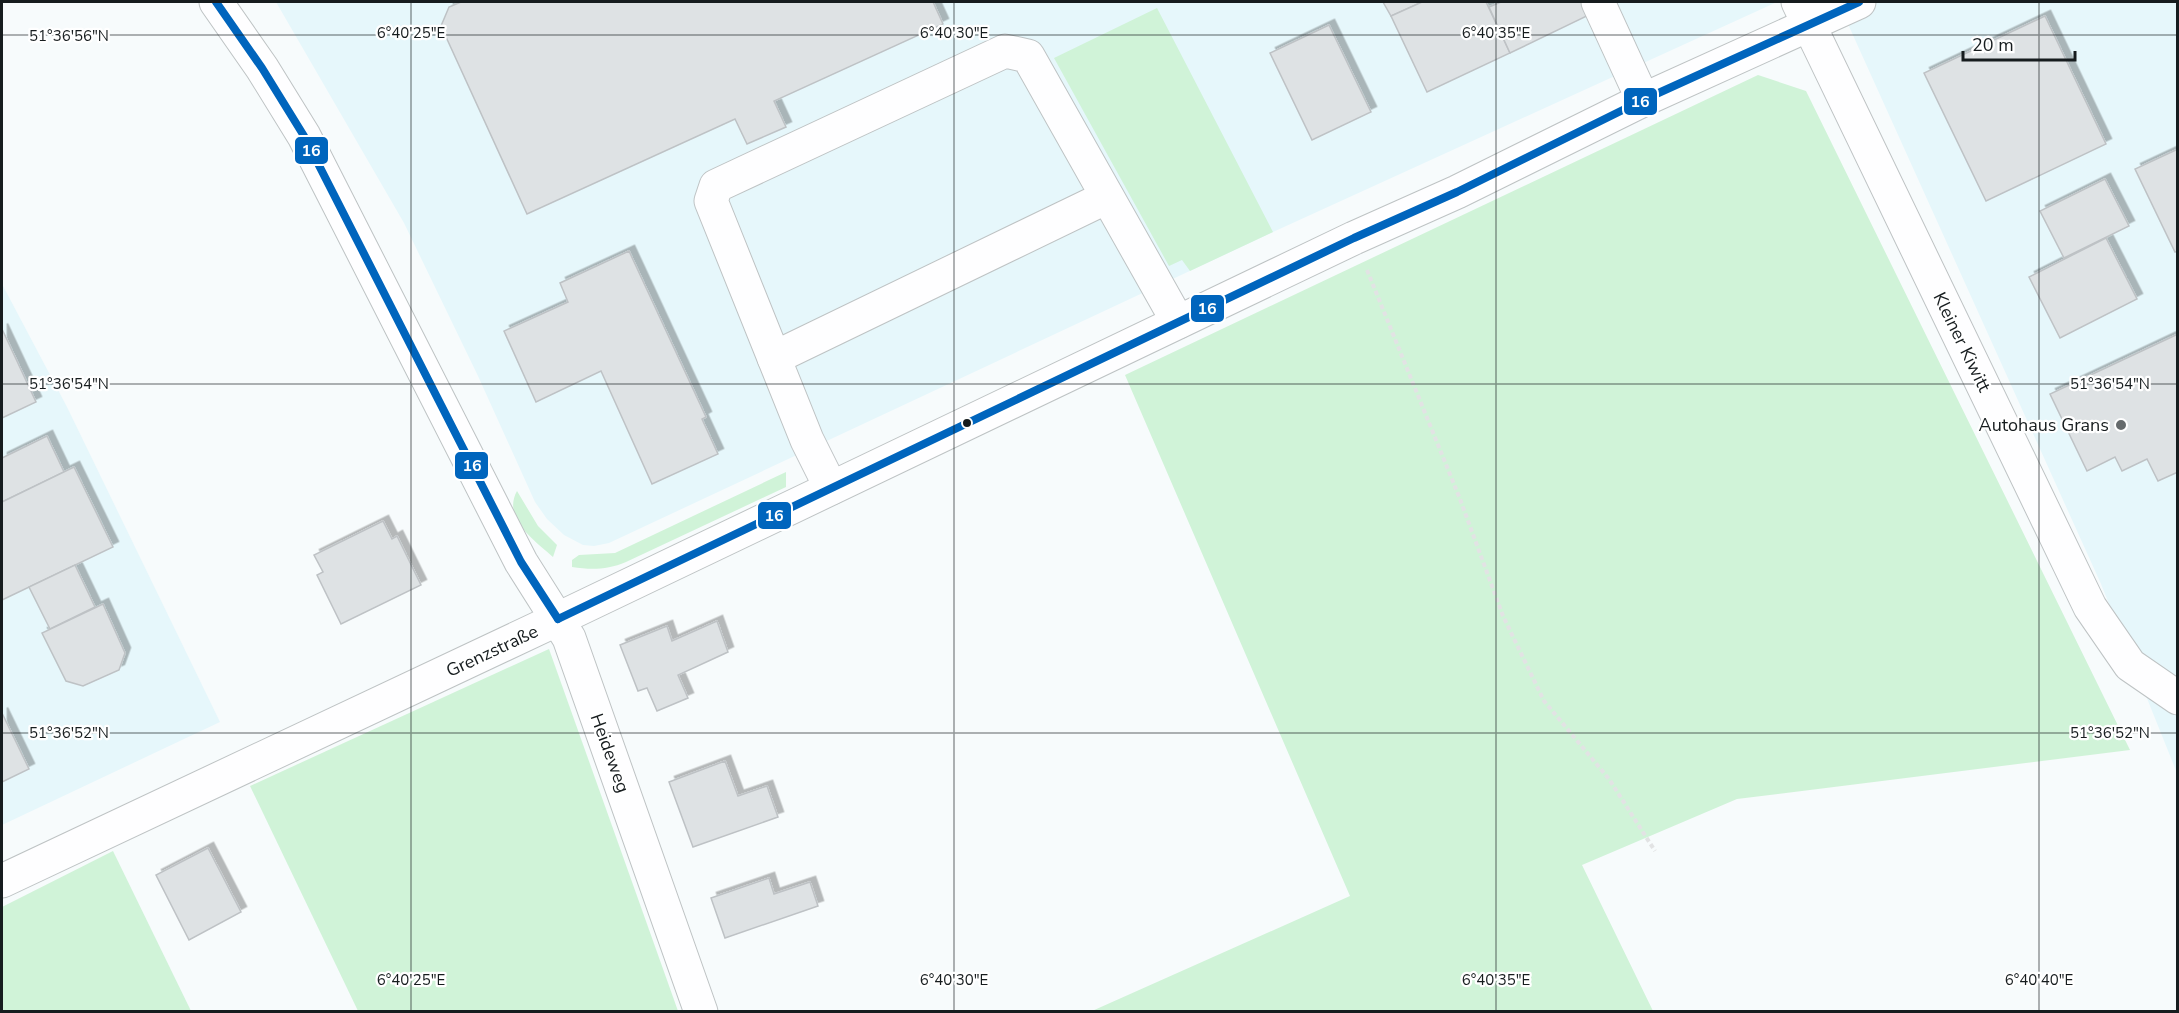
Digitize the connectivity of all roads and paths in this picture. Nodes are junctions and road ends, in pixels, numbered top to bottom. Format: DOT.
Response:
graph roads {
  1 [pos="216,2"];
  2 [pos="1598,2"];
  3 [pos="1859,2"];
  4 [pos="1803,14"];
  5 [pos="1643,100"];
  6 [pos="1107,197"];
  7 [pos="1354,238"];
  8 [pos="1178,322"];
  9 [pos="774,358"];
  10 [pos="831,488"];
  11 [pos="558,619"];
  12 [pos="2178,698"];
  13 [pos="1655,851"];
  14 [pos="2,881"];
  15 [pos="701,1011"];
  1 -- 11 [label="street, Heideweg"];
  2 -- 5 [label="street"];
  3 -- 4 [label="street, Grenzstraße"];
  4 -- 5 [label="street, Grenzstraße"];
  4 -- 12 [label="street, Kleiner Kiwitt"];
  5 -- 7 [label="street, Grenzstraße"];
  6 -- 8 [label="street"];
  6 -- 9 [label="street"];
  6 -- 9 [label="street"];
  7 -- 8 [label="street, Grenzstraße"];
  7 -- 13 [label="path"];
  8 -- 10 [label="street, Grenzstraße"];
  9 -- 10 [label="street"];
  10 -- 11 [label="street, Grenzstraße"];
  11 -- 14 [label="street, Grenzstraße"];
  11 -- 15 [label="street, Heideweg"];
}
